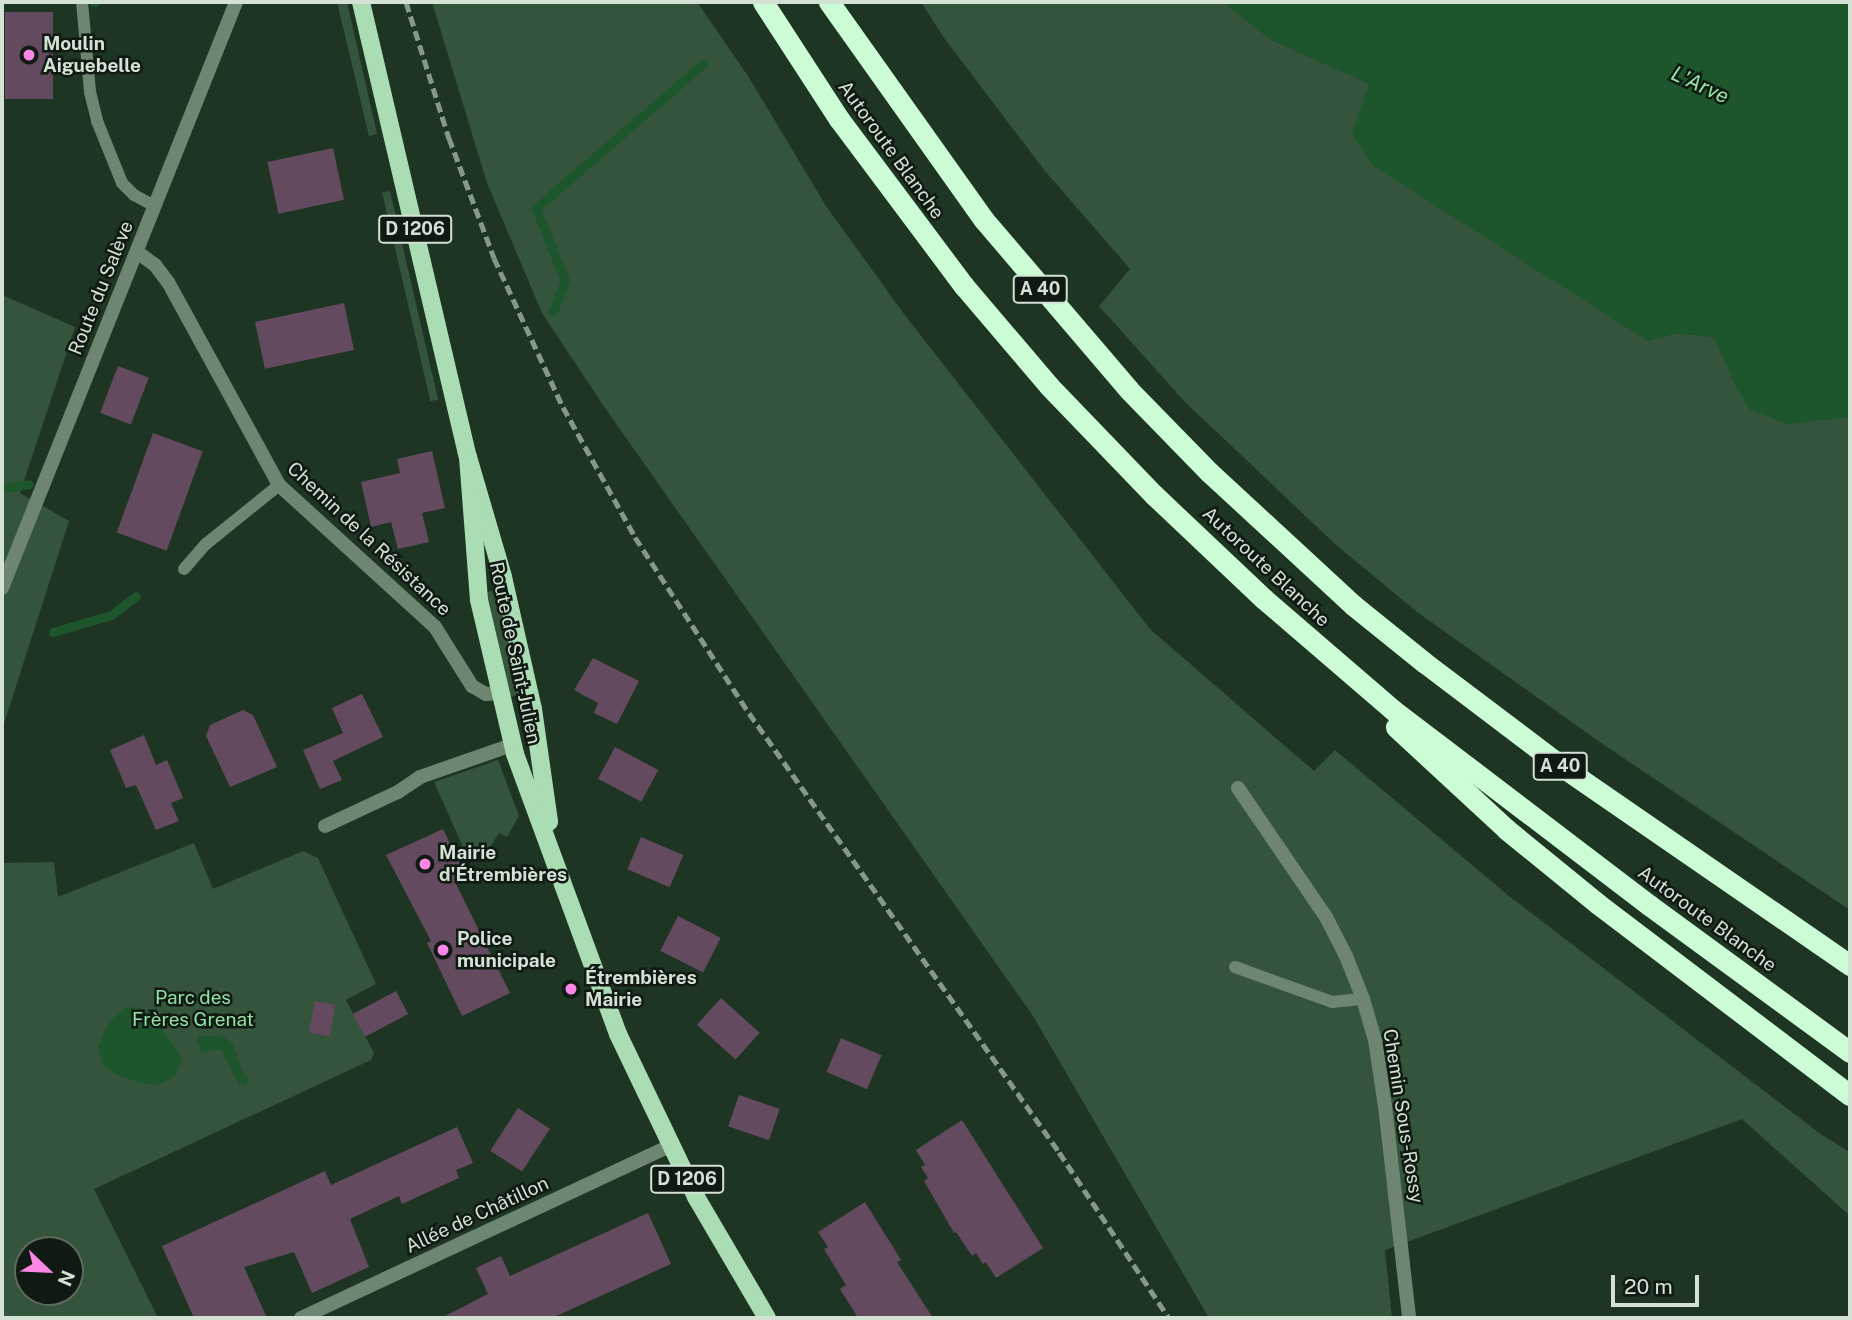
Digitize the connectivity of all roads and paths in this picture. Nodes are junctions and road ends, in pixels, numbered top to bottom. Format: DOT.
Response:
graph roads {
  1 [pos="82,2"];
  2 [pos="236,2"];
  3 [pos="361,2"];
  4 [pos="763,2"];
  5 [pos="829,2"];
  6 [pos="155,206"];
  7 [pos="136,252"];
  8 [pos="468,457"];
  9 [pos="279,485"];
  10 [pos="184,569"];
  11 [pos="2,589"];
  12 [pos="1264,599"];
  13 [pos="500,693"];
  14 [pos="537,737"];
  15 [pos="512,745"];
  16 [pos="1238,788"];
  17 [pos="324,826"];
  18 [pos="553,850"];
  19 [pos="1649,905"];
  20 [pos="1850,965"];
  21 [pos="1235,967"];
  22 [pos="1363,999"];
  23 [pos="1850,1037"];
  24 [pos="1850,1052"];
  25 [pos="1850,1094"];
  26 [pos="670,1146"];
  27 [pos="301,1318"];
  28 [pos="767,1318"];
  29 [pos="1409,1318"];
  1 -- 6 [label="lane"];
  2 -- 6 [label="street, Route du Salève"];
  3 -- 8 [label="main road, Route de Saint-Julien / D 1206"];
  4 -- 12 [label="highway, Autoroute Blanche / A 40"];
  5 -- 20 [label="highway, Autoroute Blanche / A 40"];
  6 -- 7 [label="street, Route du Salève"];
  7 -- 9 [label="street, Chemin de la Résistance"];
  7 -- 11 [label="street, Route du Salève"];
  8 -- 13 [label="main road, Route de Saint-Julien / D 1206"];
  8 -- 14 [label="main road, Route de Saint-Julien / D 1206"];
  9 -- 10 [label="lane"];
  9 -- 13 [label="street, Chemin de la Résistance"];
  12 -- 19 [label="highway, Autoroute Blanche / A 40"];
  12 -- 25 [label="highway"];
  13 -- 15 [label="main road, Route de Saint-Julien / D 1206"];
  14 -- 15 [label="main road"];
  14 -- 18 [label="main road, Route de Saint-Julien / D 1206"];
  15 -- 17 [label="street"];
  15 -- 18 [label="main road, Route de Saint-Julien / D 1206"];
  16 -- 22 [label="street, Chemin Sous-Rossy"];
  18 -- 26 [label="main road, Route de Saint-Julien / D 1206"];
  19 -- 23 [label="highway"];
  19 -- 24 [label="highway, Autoroute Blanche / A 40"];
  21 -- 22 [label="lane"];
  22 -- 29 [label="street, Chemin Sous-Rossy"];
  26 -- 27 [label="street, Allée de Châtillon"];
  26 -- 28 [label="main road, Route de Saint-Julien / D 1206"];
}
